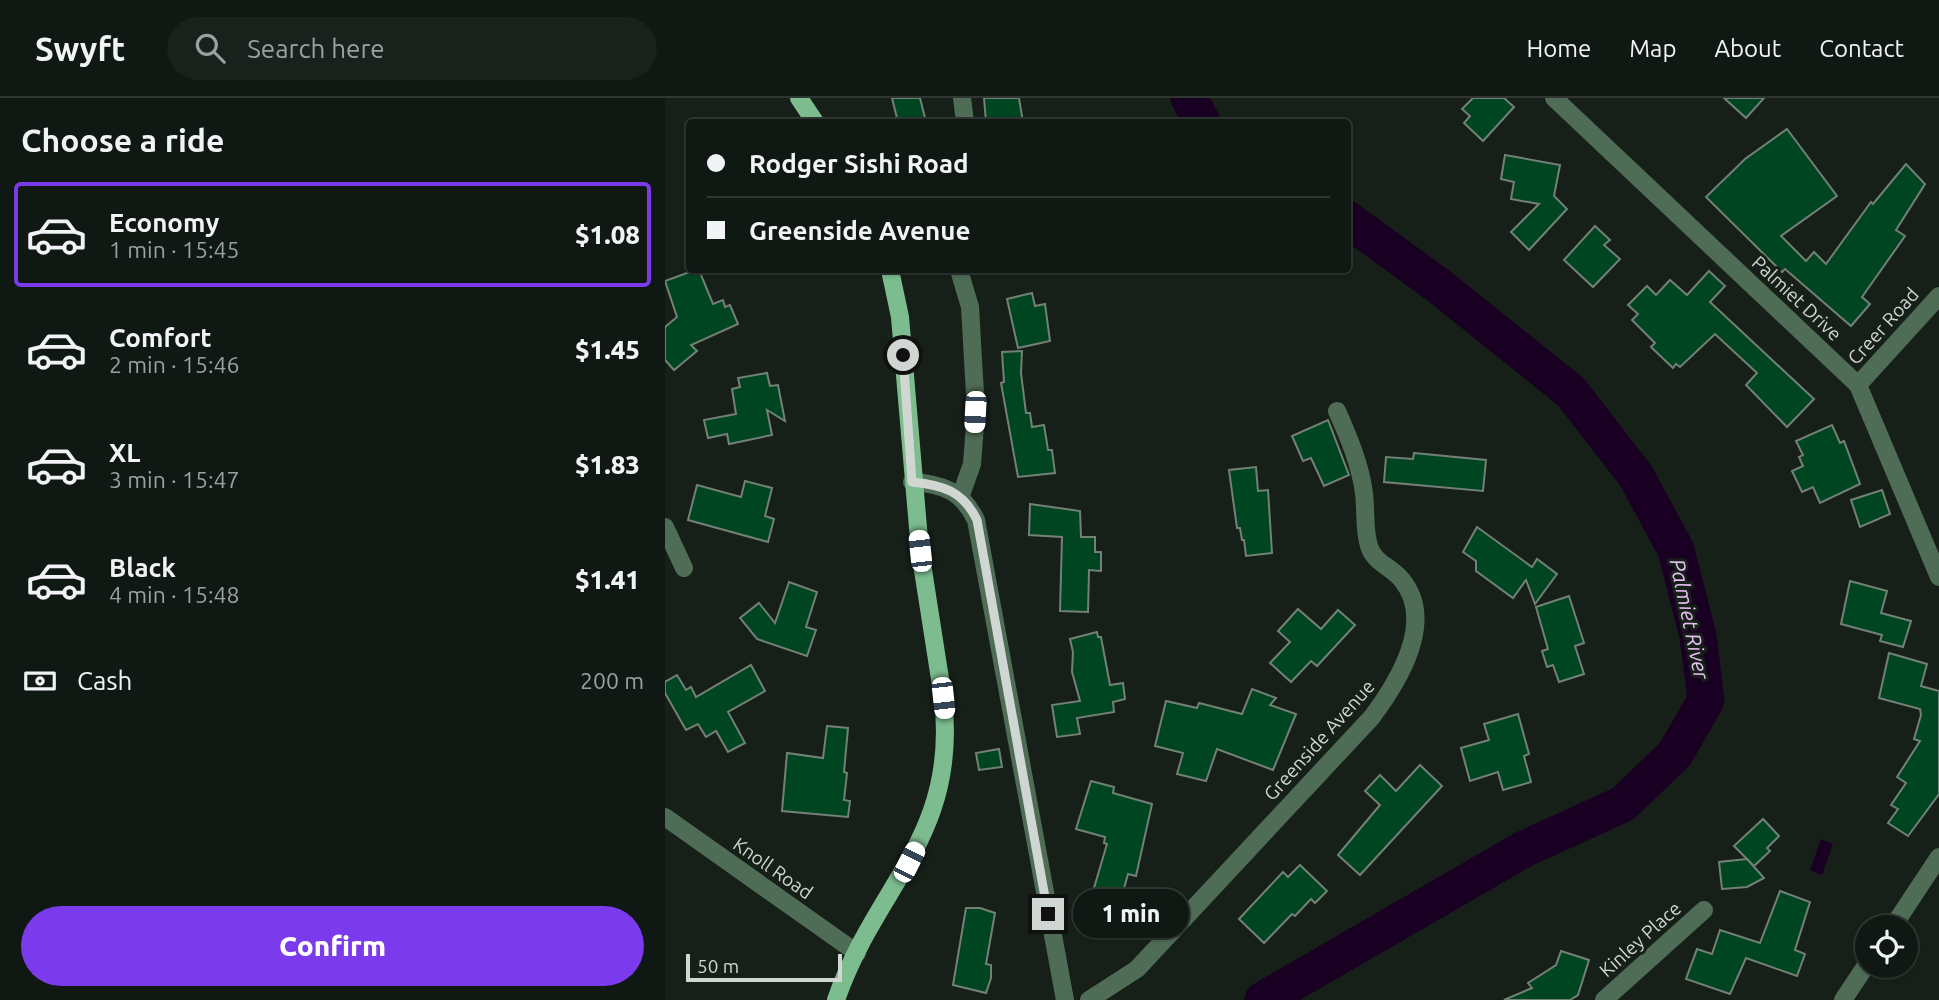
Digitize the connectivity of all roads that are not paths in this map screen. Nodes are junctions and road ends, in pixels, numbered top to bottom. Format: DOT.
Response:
graph roads {
  1 [pos="799,98"];
  2 [pos="962,98"];
  3 [pos="1554,98"];
  4 [pos="813,119"];
  5 [pos="965,119"];
  6 [pos="891,273"];
  7 [pos="960,273"];
  8 [pos="1939,296"];
  9 [pos="1858,385"];
  10 [pos="1338,411"];
  11 [pos="912,482"];
  12 [pos="961,495"];
  13 [pos="665,527"];
  14 [pos="684,568"];
  15 [pos="1939,577"];
  16 [pos="665,817"];
  17 [pos="1939,857"];
  18 [pos="1704,909"];
  19 [pos="1901,915"];
  20 [pos="857,953"];
  21 [pos="1858,978"];
  22 [pos="836,1000"];
  23 [pos="1065,1000"];
  24 [pos="1089,1000"];
  25 [pos="1604,1000"];
  26 [pos="1843,1000"];
  1 -- 4 [label="main road"];
  2 -- 5 [label="street"];
  3 -- 9 [label="street, Palmiet Drive"];
  6 -- 11 [label="main road"];
  7 -- 12 [label="street"];
  8 -- 9 [label="street, Creer Road"];
  9 -- 15 [label="street, Palmiet Drive"];
  10 -- 24 [label="street, Greenside Avenue"];
  11 -- 12 [label="street"];
  11 -- 20 [label="main road"];
  12 -- 23 [label="street"];
  13 -- 14 [label="street"];
  16 -- 20 [label="street, Knoll Road"];
  17 -- 19 [label="street"];
  18 -- 25 [label="street, Kinley Place"];
  20 -- 22 [label="main road"];
  21 -- 26 [label="street"];
}
